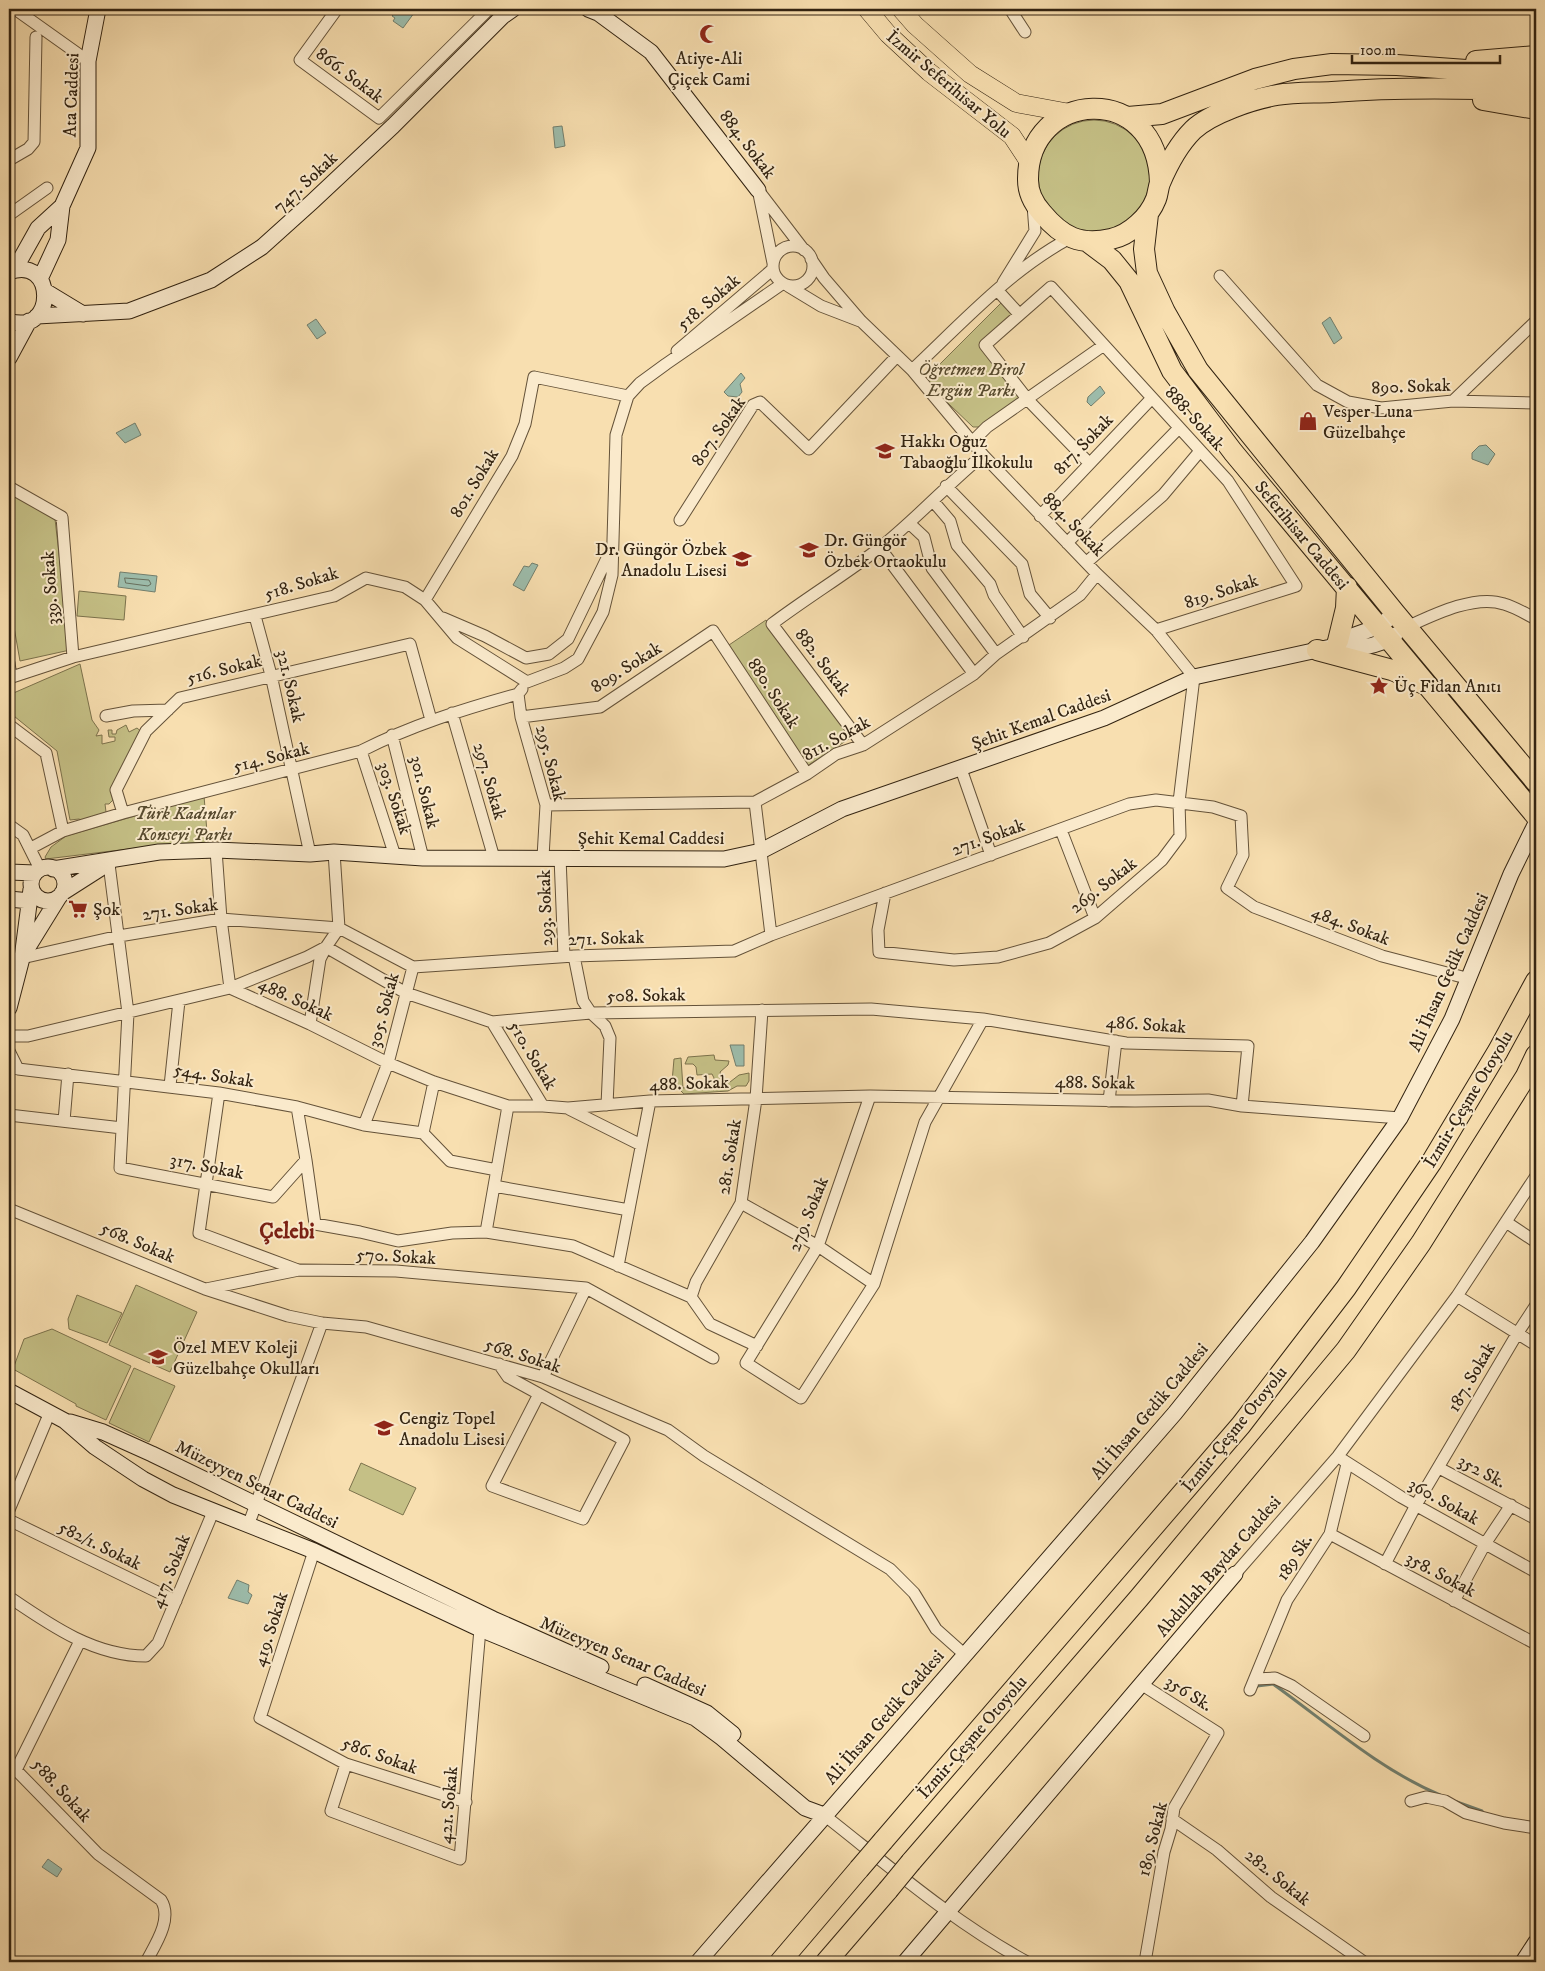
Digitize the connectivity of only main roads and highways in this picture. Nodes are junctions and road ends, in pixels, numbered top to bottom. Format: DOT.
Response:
graph roads {
  1 [pos="98,9"];
  2 [pos="513,9"];
  3 [pos="588,9"];
  4 [pos="867,9"];
  5 [pos="901,9"];
  6 [pos="1536,56"];
  7 [pos="1397,65"];
  8 [pos="1536,75"];
  9 [pos="1394,88"];
  10 [pos="1536,91"];
  11 [pos="1536,109"];
  12 [pos="1070,113"];
  13 [pos="1128,117"];
  14 [pos="1029,162"];
  15 [pos="1160,183"];
  16 [pos="758,190"];
  17 [pos="62,206"];
  18 [pos="1148,214"];
  19 [pos="1079,240"];
  20 [pos="12,271"];
  21 [pos="43,285"];
  22 [pos="83,314"];
  23 [pos="33,318"];
  24 [pos="9,321"];
  25 [pos="9,358"];
  26 [pos="1347,587"];
  27 [pos="1401,620"];
  28 [pos="1385,632"];
  29 [pos="1328,646"];
  30 [pos="1430,687"];
  31 [pos="1536,782"];
  32 [pos="1536,816"];
  33 [pos="1536,823"];
  34 [pos="112,862"];
  35 [pos="43,870"];
  36 [pos="9,872"];
  37 [pos="30,895"];
  38 [pos="60,895"];
  39 [pos="9,899"];
  40 [pos="15,957"];
  41 [pos="1536,981"];
  42 [pos="9,1008"];
  43 [pos="1536,1055"];
  44 [pos="9,1391"];
  45 [pos="65,1421"];
  46 [pos="1235,1574"];
  47 [pos="824,1815"];
  48 [pos="1536,1942"];
  49 [pos="698,1962"];
  50 [pos="780,1962"];
  51 [pos="826,1962"];
  52 [pos="905,1962"];
  53 [pos="1523,1962"];
  1 -- 17 [label="main road, Ata Caddesi"];
  2 -- 22 [label="main road, 747. Sokak"];
  3 -- 16 [label="main road, 884. Sokak"];
  4 -- 14 [label="main road, İzmir Seferihisar Yolu"];
  5 -- 12 [label="main road, İzmir Seferihisar Yolu"];
  6 -- 7 [label="highway"];
  7 -- 8 [label="highway"];
  7 -- 13 [label="highway"];
  9 -- 10 [label="highway"];
  9 -- 11 [label="highway"];
  9 -- 15 [label="highway"];
  12 -- 13 [label="highway"];
  12 -- 14 [label="highway"];
  13 -- 15 [label="highway"];
  14 -- 19 [label="highway"];
  15 -- 18 [label="highway"];
  17 -- 20 [label="main road, Ata Caddesi"];
  17 -- 21 [label="main road, Ata Caddesi"];
  18 -- 19 [label="highway"];
  18 -- 27 [label="highway, Seferihisar Caddesi"];
  19 -- 26 [label="highway, Seferihisar Caddesi"];
  20 -- 21 [label="main road, Ata Caddesi"];
  21 -- 22 [label="main road"];
  21 -- 23 [label="main road, Ata Caddesi"];
  22 -- 23 [label="main road, 747. Sokak"];
  23 -- 24 [label="main road"];
  23 -- 25 [label="main road, Ata Caddesi"];
  26 -- 28 [label="highway, Seferihisar Caddesi"];
  26 -- 29 [label="highway"];
  27 -- 28 [label="main road, Şehit Kemal Caddesi"];
  27 -- 31 [label="highway, Seferihisar Caddesi"];
  28 -- 29 [label="main road, Şehit Kemal Caddesi"];
  28 -- 30 [label="highway, Seferihisar Caddesi"];
  29 -- 30 [label="highway"];
  29 -- 34 [label="main road, Şehit Kemal Caddesi"];
  30 -- 32 [label="highway, Seferihisar Caddesi"];
  33 -- 47 [label="main road, Ali İhsan Gedik Caddesi"];
  34 -- 35 [label="main road, Şehit Kemal Caddesi"];
  34 -- 38 [label="main road"];
  35 -- 36 [label="main road"];
  35 -- 37 [label="main road"];
  35 -- 38 [label="main road"];
  37 -- 38 [label="main road"];
  37 -- 39 [label="main road"];
  37 -- 40 [label="main road"];
  38 -- 40 [label="main road"];
  40 -- 42 [label="main road"];
  41 -- 50 [label="highway, İzmir-Çeşme Otoyolu, bridge"];
  43 -- 51 [label="highway, İzmir-Çeşme Otoyolu, bridge"];
  44 -- 45 [label="main road, Müzeyyen Senar Caddesi"];
  45 -- 47 [label="main road, Müzeyyen Senar Caddesi"];
  45 -- 47 [label="main road, Müzeyyen Senar Caddesi"];
  46 -- 52 [label="main road, Abdullah Baydar Caddesi"];
  47 -- 49 [label="main road, Ali İhsan Gedik Caddesi"];
  48 -- 53 [label="main road"];
}
